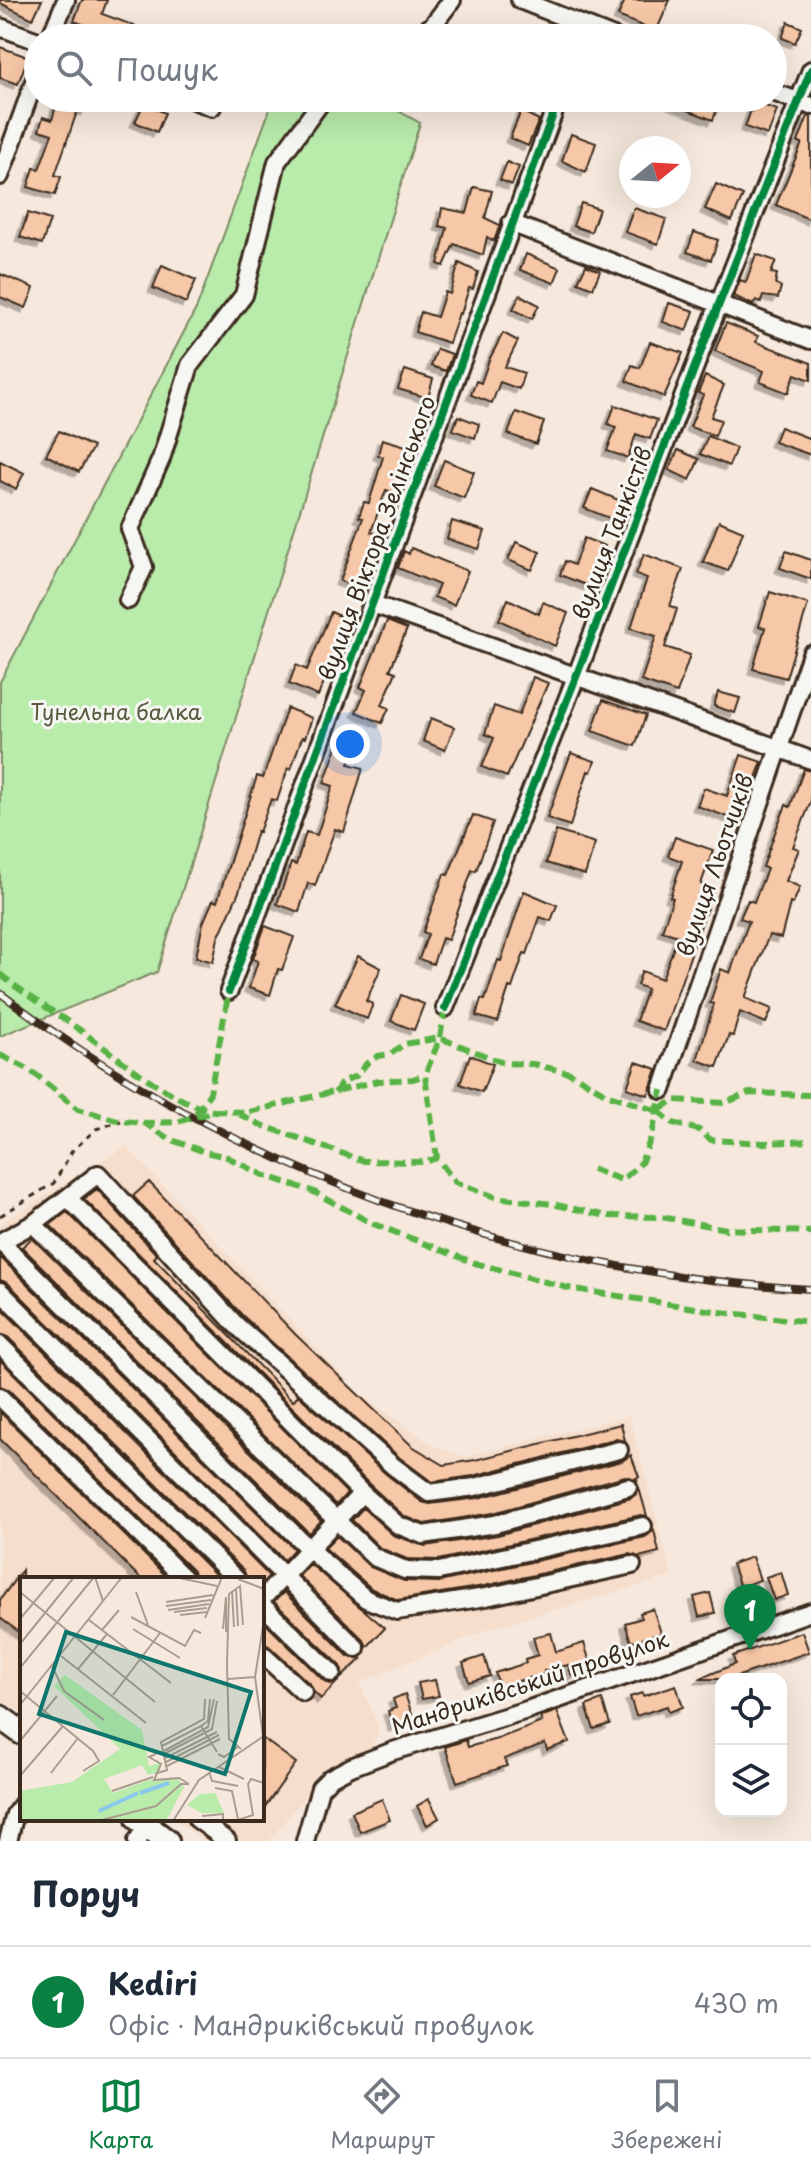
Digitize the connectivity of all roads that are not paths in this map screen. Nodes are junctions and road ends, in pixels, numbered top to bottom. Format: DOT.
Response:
graph roads {
  1 [pos="66,0"];
  2 [pos="452,0"];
  3 [pos="520,0"];
  4 [pos="56,24"];
  5 [pos="434,24"];
  6 [pos="566,24"];
  7 [pos="0,27"];
  8 [pos="24,36"];
  9 [pos="811,70"];
  10 [pos="805,104"];
  11 [pos="24,110"];
  12 [pos="314,112"];
  13 [pos="554,112"];
  14 [pos="0,176"];
  15 [pos="511,223"];
  16 [pos="719,304"];
  17 [pos="811,340"];
  18 [pos="128,600"];
  19 [pos="373,604"];
  20 [pos="811,654"];
  21 [pos="576,677"];
  22 [pos="777,748"];
  23 [pos="811,760"];
  24 [pos="229,991"];
  25 [pos="445,1008"];
  26 [pos="662,1090"];
  27 [pos="68,1198"];
  28 [pos="33,1224"];
  29 [pos="0,1242"];
  30 [pos="0,1291"];
  31 [pos="0,1345"];
  32 [pos="0,1397"];
  33 [pos="619,1450"];
  34 [pos="628,1487"];
  35 [pos="362,1493"];
  36 [pos="336,1521"];
  37 [pos="643,1526"];
  38 [pos="309,1549"];
  39 [pos="632,1565"];
  40 [pos="183,1577"];
  41 [pos="234,1577"];
  42 [pos="283,1577"];
  43 [pos="264,1600"];
  44 [pos="264,1604"];
  45 [pos="811,1612"];
  46 [pos="356,1648"];
  47 [pos="264,1656"];
  48 [pos="332,1673"];
  49 [pos="303,1692"];
  50 [pos="0,1717"];
  51 [pos="20,1732"];
  52 [pos="20,1808"];
  53 [pos="200,1821"];
  54 [pos="141,1829"];
  55 [pos="8,1841"];
  56 [pos="167,1841"];
  57 [pos="227,1841"];
  58 [pos="305,1841"];
  1 -- 4 [label="street"];
  2 -- 5 [label="street"];
  3 -- 6 [label="street"];
  7 -- 8 [label="street"];
  9 -- 10 [label="street, вулиця Танкістів"];
  10 -- 16 [label="street, вулиця Танкістів"];
  11 -- 14 [label="street"];
  12 -- 18 [label="street"];
  13 -- 15 [label="street, вулиця Віктора Зелінського"];
  15 -- 16 [label="street"];
  15 -- 19 [label="street, вулиця Віктора Зелінського"];
  16 -- 17 [label="street"];
  16 -- 21 [label="street, вулиця Танкістів"];
  19 -- 21 [label="street"];
  19 -- 24 [label="street, вулиця Віктора Зелінського"];
  20 -- 22 [label="street, вулиця Льотчиків"];
  21 -- 22 [label="street"];
  21 -- 25 [label="street, вулиця Танкістів"];
  22 -- 23 [label="street"];
  22 -- 26 [label="street, вулиця Льотчиків"];
  27 -- 28 [label="street"];
  27 -- 33 [label="street"];
  27 -- 35 [label="street"];
  28 -- 29 [label="street"];
  28 -- 36 [label="street"];
  29 -- 38 [label="street"];
  30 -- 42 [label="street"];
  31 -- 41 [label="street"];
  32 -- 40 [label="street"];
  34 -- 35 [label="street"];
  35 -- 36 [label="street"];
  36 -- 37 [label="street"];
  36 -- 38 [label="street"];
  38 -- 39 [label="street"];
  38 -- 42 [label="street"];
  42 -- 43 [label="street"];
  42 -- 46 [label="street"];
  44 -- 48 [label="street"];
  45 -- 58 [label="street, Мандриківський провулок"];
  47 -- 49 [label="street"];
  50 -- 51 [label="main road"];
  52 -- 55 [label="street"];
  53 -- 57 [label="street"];
  54 -- 56 [label="main road"];
}
